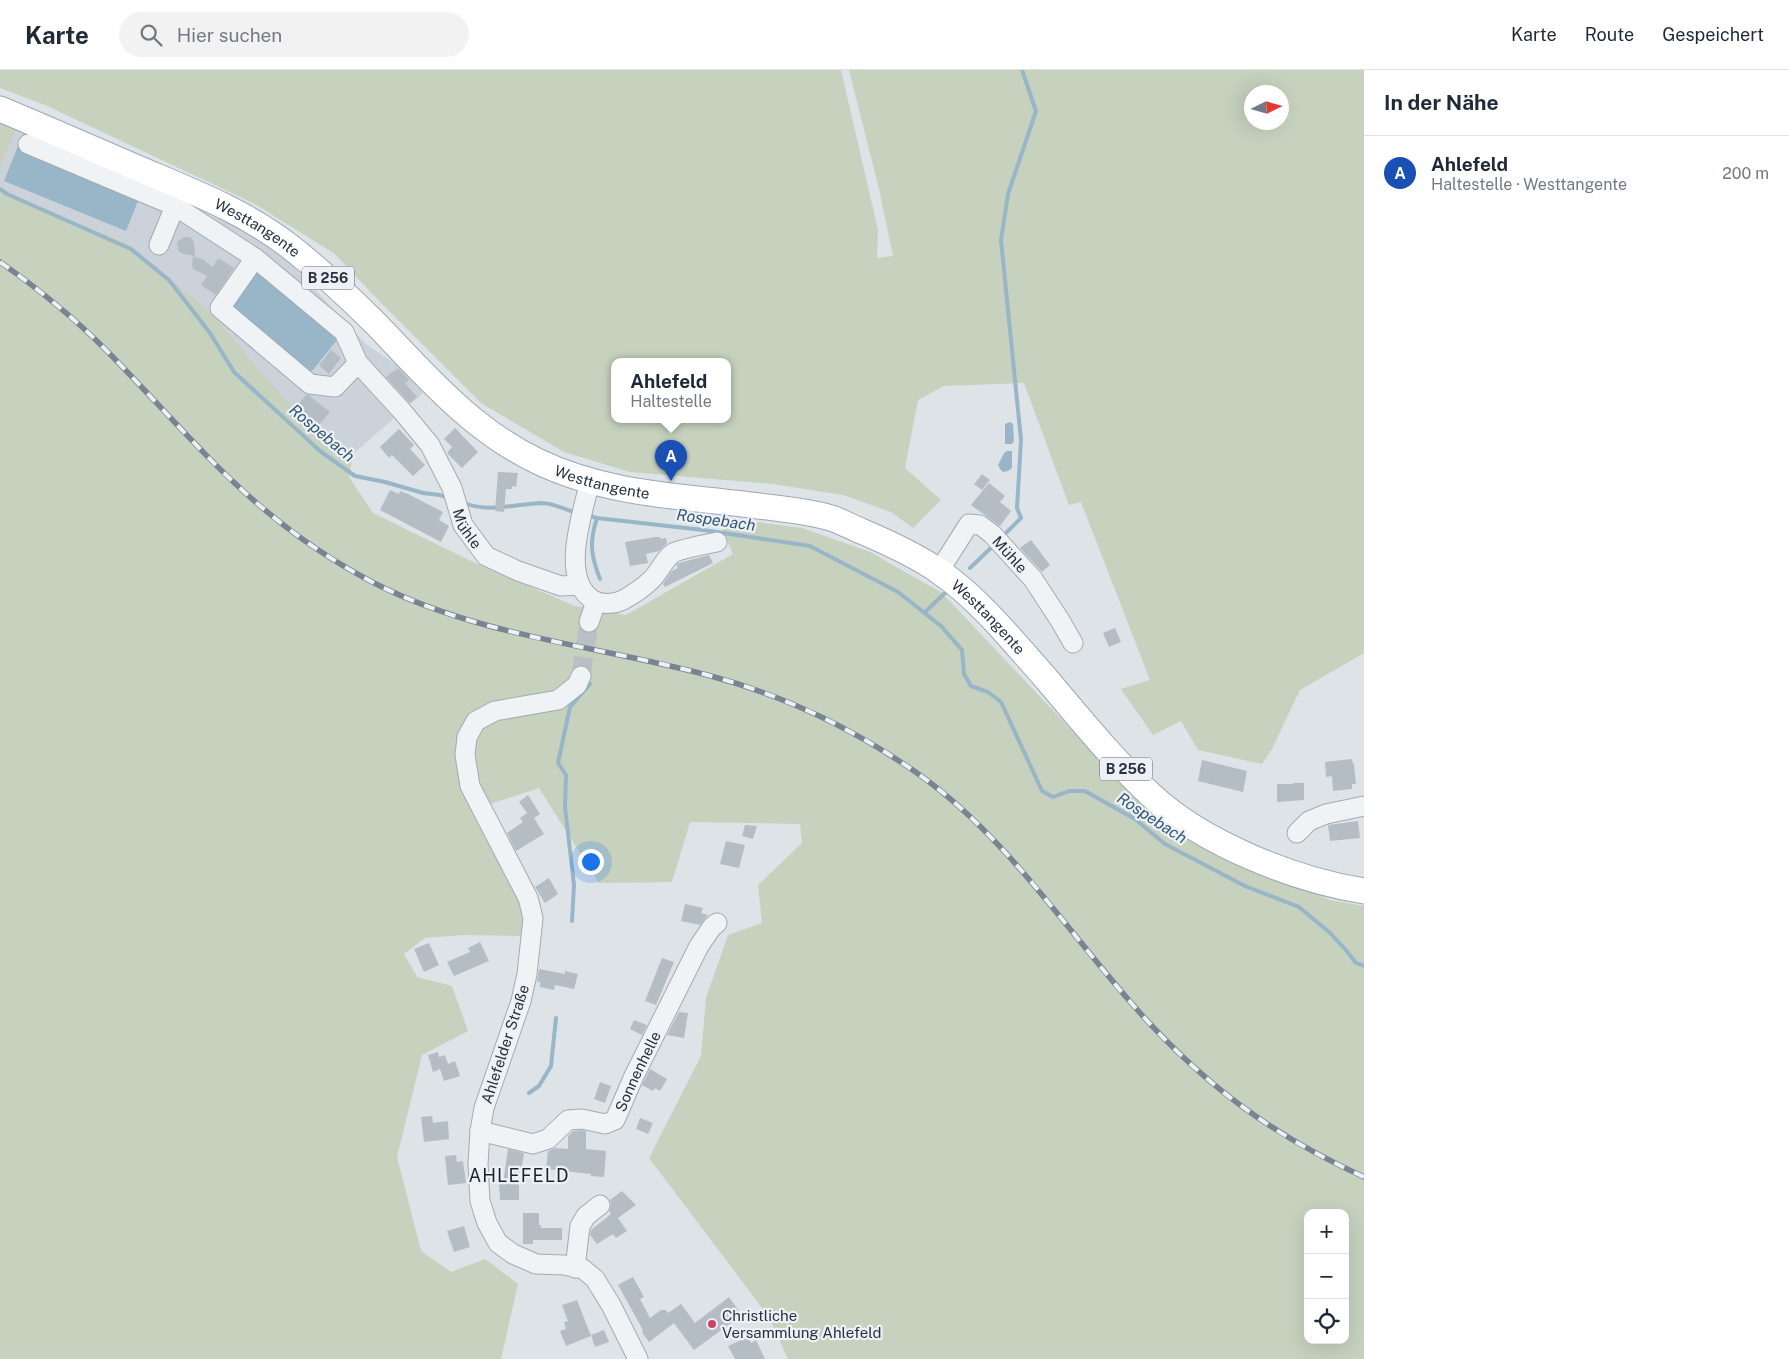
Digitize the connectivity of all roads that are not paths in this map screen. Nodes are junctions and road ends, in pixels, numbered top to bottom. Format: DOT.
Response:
graph roads {
  1 [pos="0,109"];
  2 [pos="28,144"];
  3 [pos="175,206"];
  4 [pos="159,246"];
  5 [pos="255,258"];
  6 [pos="358,363"];
  7 [pos="587,493"];
  8 [pos="717,542"];
  9 [pos="939,571"];
  10 [pos="580,585"];
  11 [pos="596,602"];
  12 [pos="588,622"];
  13 [pos="1073,643"];
  14 [pos="581,676"];
  15 [pos="1364,806"];
  16 [pos="1297,833"];
  17 [pos="1364,891"];
  18 [pos="718,923"];
  19 [pos="480,1131"];
  20 [pos="600,1205"];
  21 [pos="575,1268"];
  22 [pos="638,1359"];
  1 -- 7 [label="main road, Westtangente / B 256"];
  2 -- 3 [label="street, Mühle"];
  3 -- 4 [label="street"];
  3 -- 5 [label="street, Mühle"];
  5 -- 6 [label="street, Mühle"];
  5 -- 6 [label="street"];
  6 -- 10 [label="street, Mühle"];
  7 -- 9 [label="main road, Westtangente / B 256"];
  7 -- 10 [label="street"];
  8 -- 11 [label="street"];
  9 -- 13 [label="street, Mühle"];
  9 -- 17 [label="main road, Westtangente / B 256"];
  10 -- 11 [label="street"];
  11 -- 12 [label="street"];
  14 -- 19 [label="street, Ahlefelder Straße"];
  15 -- 16 [label="street"];
  18 -- 19 [label="street, Sonnenhelle"];
  19 -- 21 [label="street, Ahlefelder Straße"];
  20 -- 21 [label="street"];
  21 -- 22 [label="street, Ahlefelder Straße"];
}
